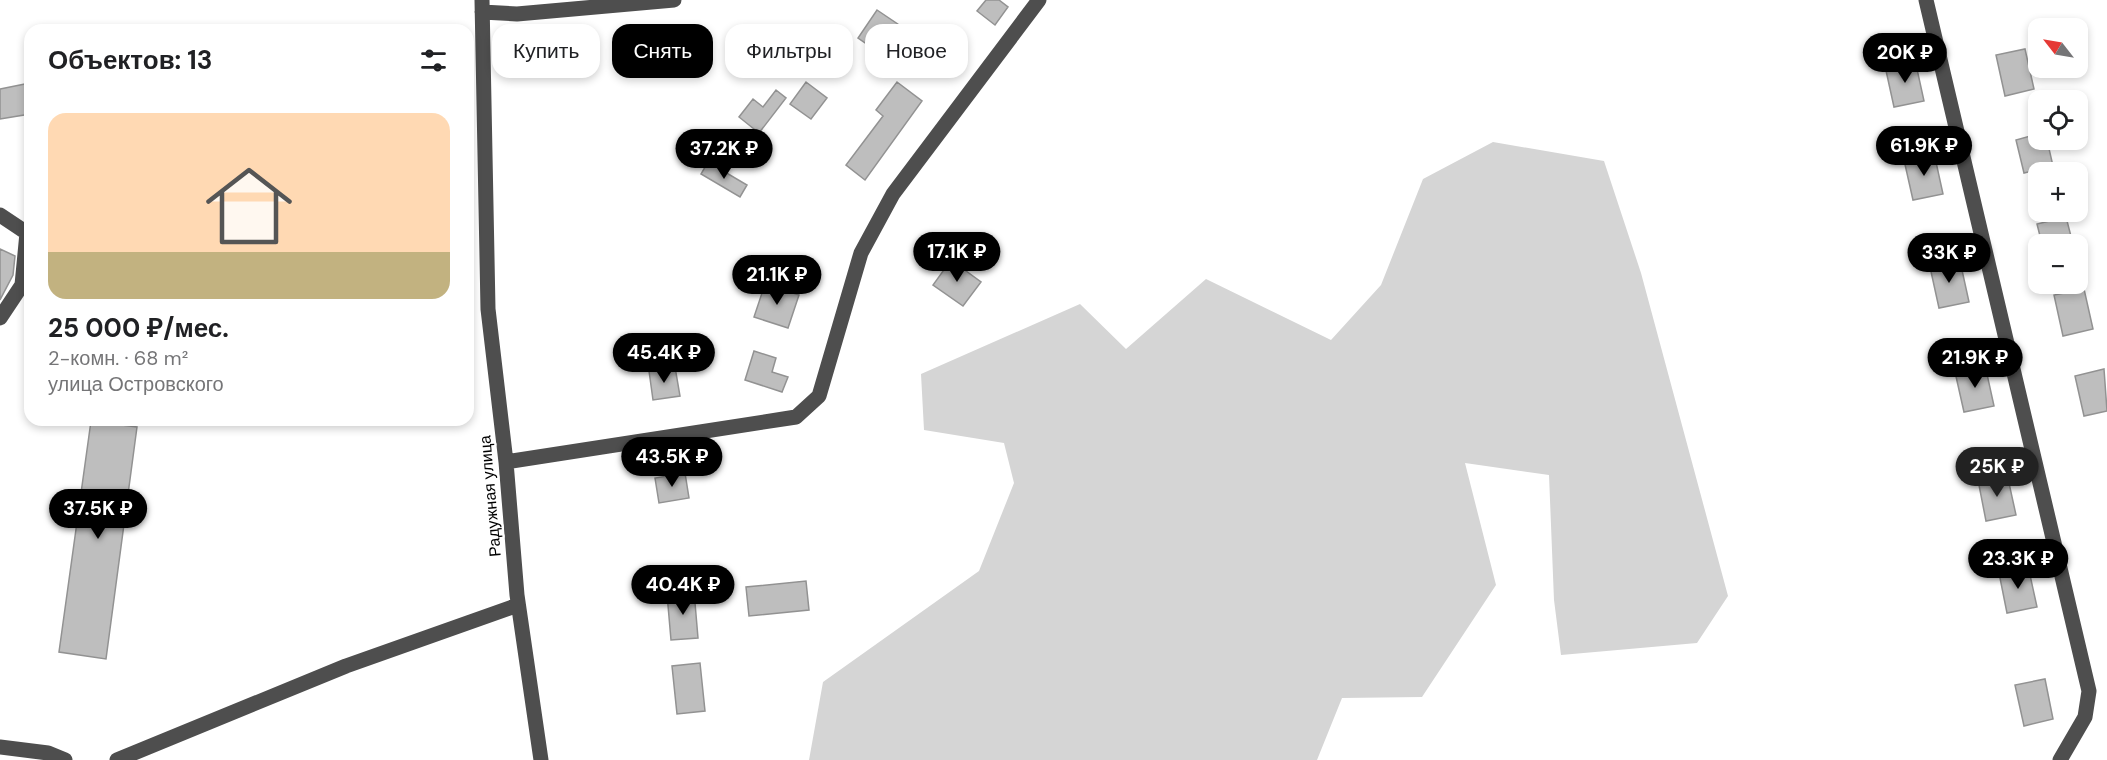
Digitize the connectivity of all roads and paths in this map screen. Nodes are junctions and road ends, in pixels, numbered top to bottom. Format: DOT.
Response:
graph roads {
  1 [pos="674,0"];
  2 [pos="1039,0"];
  3 [pos="1926,0"];
  4 [pos="482,6"];
  5 [pos="0,215"];
  6 [pos="24,230"];
  7 [pos="24,264"];
  8 [pos="0,318"];
  9 [pos="506,462"];
  10 [pos="518,605"];
  11 [pos="0,747"];
  12 [pos="65,760"];
  13 [pos="117,760"];
  14 [pos="541,760"];
  15 [pos="2060,760"];
  1 -- 4 [label="street, Радужная улица"];
  2 -- 9 [label="street"];
  3 -- 15 [label="street"];
  4 -- 9 [label="street, Радужная улица"];
  5 -- 6 [label="street"];
  7 -- 8 [label="street"];
  9 -- 10 [label="street, Радужная улица"];
  10 -- 13 [label="street"];
  10 -- 14 [label="street, Радужная улица"];
  11 -- 12 [label="street"];
}
